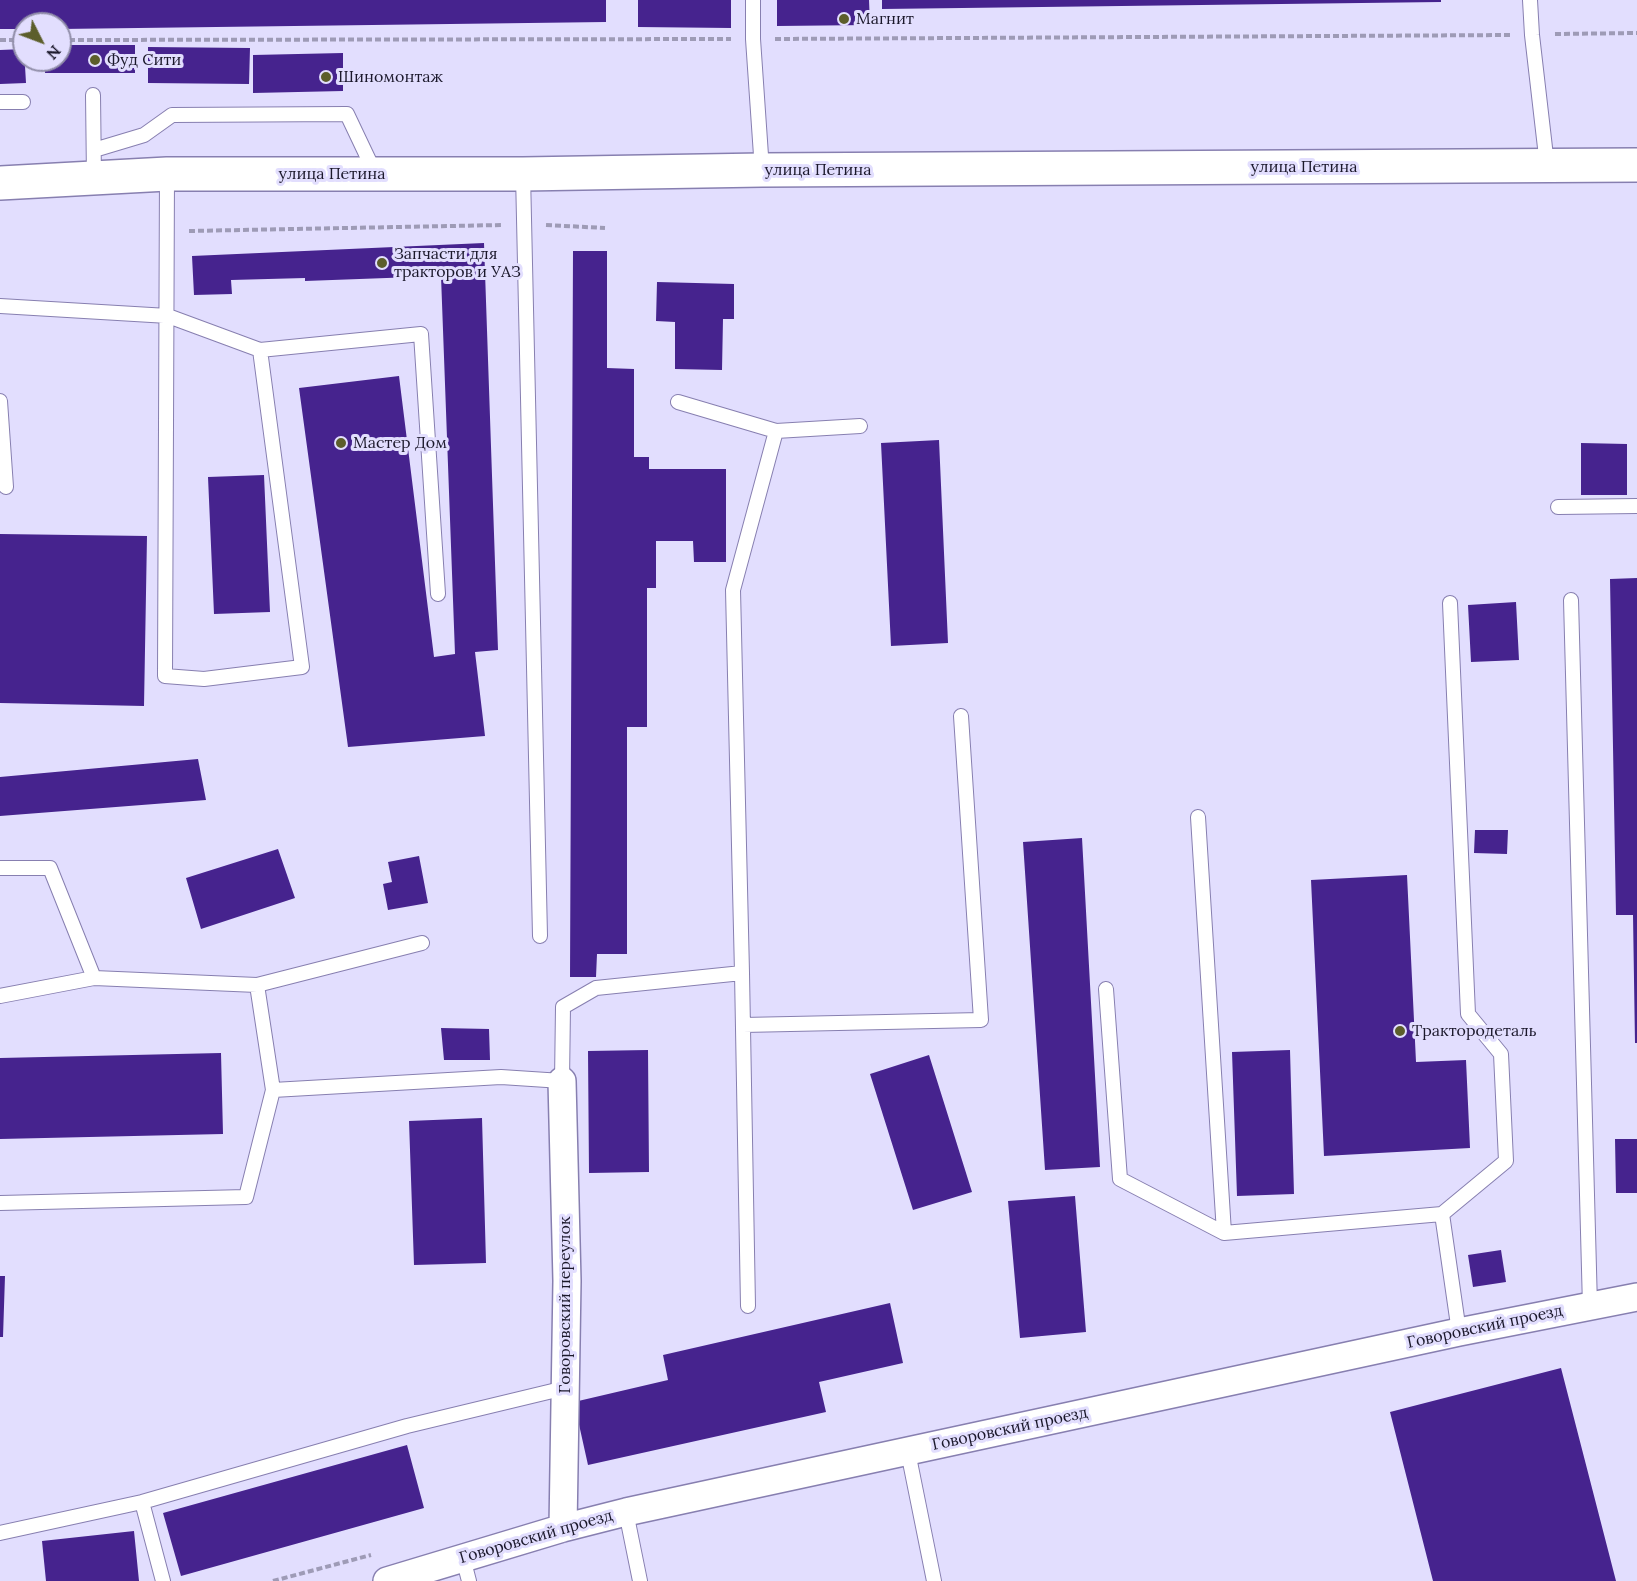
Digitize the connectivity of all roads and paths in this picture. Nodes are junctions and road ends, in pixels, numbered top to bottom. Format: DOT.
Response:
graph roads {
  1 [pos="753,0"];
  2 [pos="1530,0"];
  3 [pos="1637,33"];
  4 [pos="1532,35"];
  5 [pos="753,39"];
  6 [pos="72,40"];
  7 [pos="93,95"];
  8 [pos="0,102"];
  9 [pos="23,102"];
  10 [pos="94,164"];
  11 [pos="1637,165"];
  12 [pos="1547,166"];
  13 [pos="762,170"];
  14 [pos="167,174"];
  15 [pos="376,174"];
  16 [pos="523,174"];
  17 [pos="0,183"];
  18 [pos="523,224"];
  19 [pos="605,228"];
  20 [pos="166,232"];
  21 [pos="0,306"];
  22 [pos="168,316"];
  23 [pos="260,350"];
  24 [pos="0,400"];
  25 [pos="678,402"];
  26 [pos="860,426"];
  27 [pos="776,431"];
  28 [pos="6,487"];
  29 [pos="1637,506"];
  30 [pos="1558,507"];
  31 [pos="438,594"];
  32 [pos="1571,600"];
  33 [pos="1450,603"];
  34 [pos="961,716"];
  35 [pos="1198,817"];
  36 [pos="0,868"];
  37 [pos="540,936"];
  38 [pos="422,943"];
  39 [pos="742,974"];
  40 [pos="94,978"];
  41 [pos="257,985"];
  42 [pos="1106,988"];
  43 [pos="0,996"];
  44 [pos="743,1025"];
  45 [pos="562,1082"];
  46 [pos="273,1090"];
  47 [pos="0,1203"];
  48 [pos="1442,1214"];
  49 [pos="1224,1233"];
  50 [pos="1637,1297"];
  51 [pos="748,1306"];
  52 [pos="1590,1306"];
  53 [pos="1459,1332"];
  54 [pos="565,1388"];
  55 [pos="908,1452"];
  56 [pos="142,1502"];
  57 [pos="626,1512"];
  58 [pos="562,1528"];
  59 [pos="0,1533"];
  60 [pos="466,1570"];
  61 [pos="163,1581"];
  62 [pos="387,1581"];
  63 [pos="640,1581"];
  64 [pos="934,1581"];
  1 -- 5 [label="lane"];
  2 -- 4 [label="lane"];
  3 -- 4 [label="path"];
  4 -- 5 [label="path"];
  4 -- 12 [label="lane"];
  5 -- 6 [label="path"];
  5 -- 13 [label="lane"];
  7 -- 10 [label="lane"];
  8 -- 9 [label="lane"];
  10 -- 14 [label="street, улица Петина"];
  10 -- 15 [label="lane"];
  10 -- 17 [label="street, улица Петина"];
  11 -- 12 [label="street, улица Петина"];
  12 -- 13 [label="street, улица Петина"];
  13 -- 16 [label="street, улица Петина"];
  14 -- 15 [label="street, улица Петина"];
  14 -- 20 [label="lane"];
  15 -- 16 [label="street, улица Петина"];
  16 -- 18 [label="lane"];
  18 -- 19 [label="path"];
  18 -- 20 [label="path"];
  18 -- 37 [label="lane"];
  20 -- 22 [label="lane"];
  21 -- 22 [label="lane"];
  22 -- 23 [label="lane"];
  22 -- 23 [label="lane"];
  23 -- 31 [label="lane"];
  24 -- 28 [label="lane"];
  25 -- 27 [label="lane"];
  26 -- 27 [label="lane"];
  27 -- 39 [label="lane"];
  29 -- 30 [label="lane"];
  32 -- 52 [label="lane"];
  33 -- 48 [label="lane"];
  34 -- 44 [label="lane"];
  35 -- 49 [label="lane"];
  36 -- 40 [label="lane"];
  38 -- 41 [label="lane"];
  39 -- 44 [label="lane"];
  39 -- 45 [label="lane"];
  40 -- 41 [label="lane"];
  40 -- 43 [label="lane"];
  41 -- 46 [label="lane"];
  42 -- 49 [label="lane"];
  44 -- 51 [label="lane"];
  45 -- 46 [label="lane"];
  45 -- 54 [label="street, Говоровский переулок"];
  46 -- 47 [label="lane"];
  48 -- 49 [label="lane"];
  48 -- 53 [label="lane"];
  50 -- 52 [label="street, Говоровский проезд"];
  52 -- 53 [label="street, Говоровский проезд"];
  53 -- 55 [label="street, Говоровский проезд"];
  54 -- 56 [label="lane"];
  54 -- 58 [label="street, Говоровский переулок"];
  55 -- 57 [label="street, Говоровский проезд"];
  55 -- 64 [label="lane"];
  56 -- 59 [label="lane"];
  56 -- 61 [label="lane"];
  57 -- 58 [label="street, Говоровский проезд"];
  57 -- 63 [label="lane"];
  58 -- 60 [label="street, Говоровский проезд"];
  60 -- 62 [label="street, Говоровский проезд"];
}
